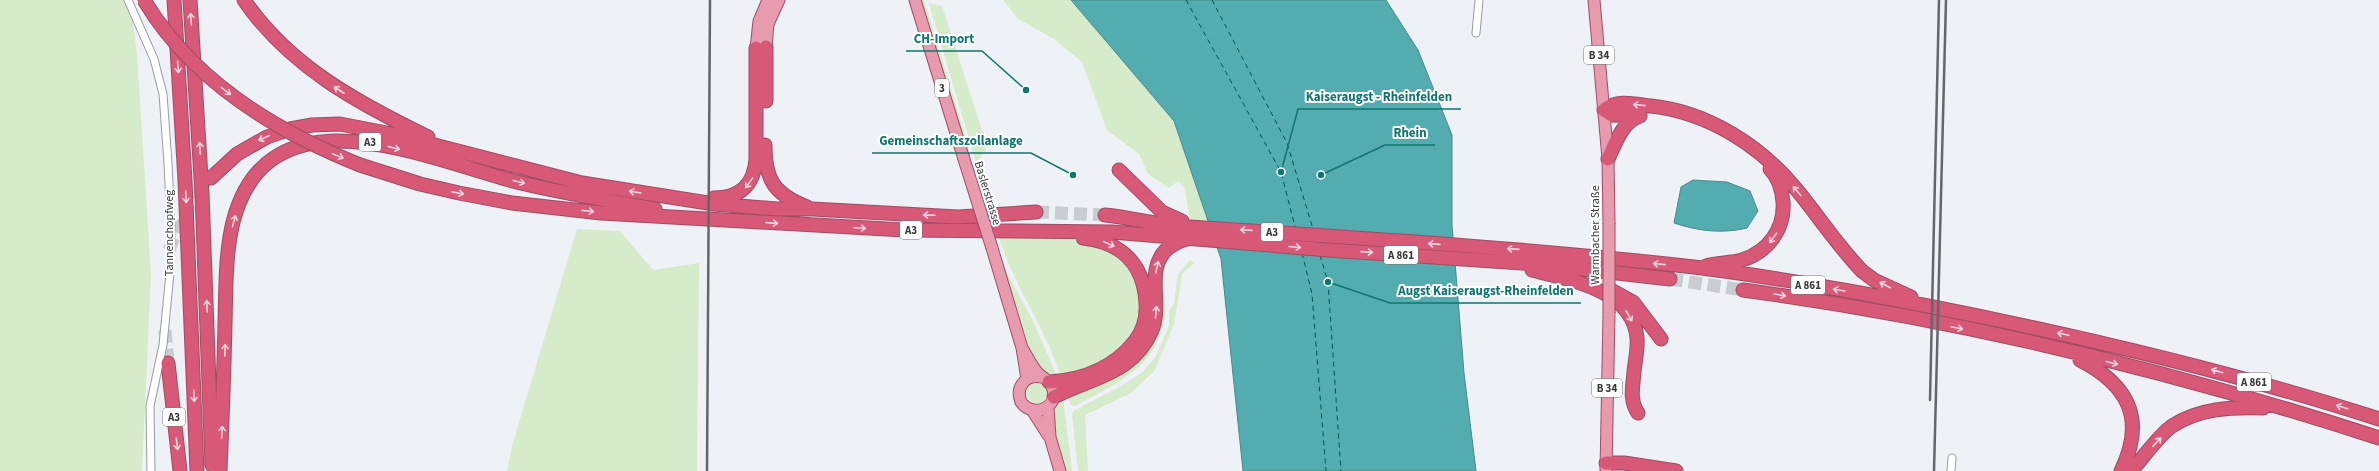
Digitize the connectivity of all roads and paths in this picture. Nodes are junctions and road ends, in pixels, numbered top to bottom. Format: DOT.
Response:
graph roads {
  1 [pos="128,0"];
  2 [pos="144,0"];
  3 [pos="174,0"];
  4 [pos="190,0"];
  5 [pos="244,0"];
  6 [pos="768,0"];
  7 [pos="779,0"];
  8 [pos="914,0"];
  9 [pos="1479,0"];
  10 [pos="1594,0"];
  11 [pos="1476,33"];
  12 [pos="761,47"];
  13 [pos="1604,110"];
  14 [pos="1639,116"];
  15 [pos="452,149"];
  16 [pos="1608,159"];
  17 [pos="1119,170"];
  18 [pos="211,178"];
  19 [pos="674,198"];
  20 [pos="812,209"];
  21 [pos="1036,212"];
  22 [pos="1106,215"];
  23 [pos="706,218"];
  24 [pos="1186,229"];
  25 [pos="1002,231"];
  26 [pos="1327,236"];
  27 [pos="1328,250"];
  28 [pos="1501,261"];
  29 [pos="1538,264"];
  30 [pos="1698,268"];
  31 [pos="1579,269"];
  32 [pos="1670,279"];
  33 [pos="1614,280"];
  34 [pos="1743,290"];
  35 [pos="1918,304"];
  36 [pos="1919,320"];
  37 [pos="1908,327"];
  38 [pos="1661,339"];
  39 [pos="1022,348"];
  40 [pos="2061,350"];
  41 [pos="168,363"];
  42 [pos="1027,379"];
  43 [pos="1045,379"];
  44 [pos="1051,402"];
  45 [pos="1032,410"];
  46 [pos="1638,413"];
  47 [pos="2303,413"];
  48 [pos="2379,419"];
  49 [pos="1050,437"];
  50 [pos="2379,438"];
  51 [pos="1952,458"];
  52 [pos="1608,468"];
  53 [pos="152,471"];
  54 [pos="180,471"];
  55 [pos="197,471"];
  56 [pos="213,471"];
  57 [pos="220,471"];
  58 [pos="1060,471"];
  59 [pos="1676,471"];
  60 [pos="1951,471"];
  61 [pos="2121,471"];
  62 [pos="2131,471"];
  1 -- 53 [label="street, Tannenchopfweg"];
  2 -- 23 [label="highway, A3, one-way, bridge"];
  3 -- 55 [label="highway, A3, one-way"];
  56 -- 4 [label="highway, one-way"];
  15 -- 5 [label="highway, A3, one-way"];
  6 -- 12 [label="main road"];
  7 -- 12 [label="main road"];
  8 -- 39 [label="main road, Baslerstrasse / 3, bridge"];
  9 -- 11 [label="street"];
  10 -- 13 [label="main road, Warmbacher Straße / B 34"];
  12 -- 19 [label="highway, one-way"];
  12 -- 20 [label="highway"];
  13 -- 14 [label="highway"];
  13 -- 16 [label="main road, Warmbacher Straße / B 34"];
  35 -- 13 [label="highway, one-way"];
  14 -- 16 [label="highway"];
  14 -- 30 [label="highway, one-way"];
  15 -- 18 [label="highway, A3, one-way"];
  19 -- 15 [label="highway, A3, one-way"];
  16 -- 52 [label="main road, Warmbacher Straße / B 34, bridge"];
  17 -- 24 [label="highway"];
  19 -- 20 [label="highway, A3"];
  21 -- 20 [label="highway, A3, one-way"];
  22 -- 24 [label="highway, A3"];
  23 -- 25 [label="highway, A3, one-way"];
  57 -- 23 [label="highway, A3, one-way"];
  24 -- 25 [label="highway, A3"];
  26 -- 24 [label="highway, A3, one-way"];
  24 -- 27 [label="highway, A3, one-way"];
  44 -- 24 [label="highway, one-way"];
  25 -- 43 [label="highway, one-way"];
  30 -- 26 [label="highway, A 861, one-way"];
  27 -- 28 [label="highway, A 861, one-way"];
  28 -- 29 [label="highway, A 861"];
  28 -- 46 [label="highway, one-way"];
  29 -- 31 [label="highway, A 861"];
  29 -- 38 [label="highway"];
  35 -- 30 [label="highway, A 861, one-way"];
  31 -- 32 [label="highway, A 861"];
  31 -- 33 [label="highway"];
  34 -- 36 [label="highway, A 861, one-way"];
  48 -- 35 [label="highway, A 861, one-way"];
  36 -- 37 [label="highway"];
  36 -- 40 [label="highway, A 861, one-way"];
  39 -- 42 [label="main road, Baslerstrasse / 3"];
  39 -- 43 [label="main road, Baslerstrasse / 3"];
  40 -- 47 [label="highway, A 861, one-way"];
  40 -- 61 [label="highway"];
  41 -- 54 [label="highway, A3, one-way"];
  42 -- 43 [label="main road"];
  42 -- 45 [label="main road"];
  43 -- 44 [label="main road"];
  44 -- 45 [label="main road"];
  44 -- 49 [label="main road"];
  45 -- 49 [label="main road"];
  47 -- 50 [label="highway, A 861"];
  62 -- 47 [label="highway, one-way"];
  49 -- 58 [label="main road"];
  51 -- 60 [label="street"];
  52 -- 59 [label="highway"];
}
